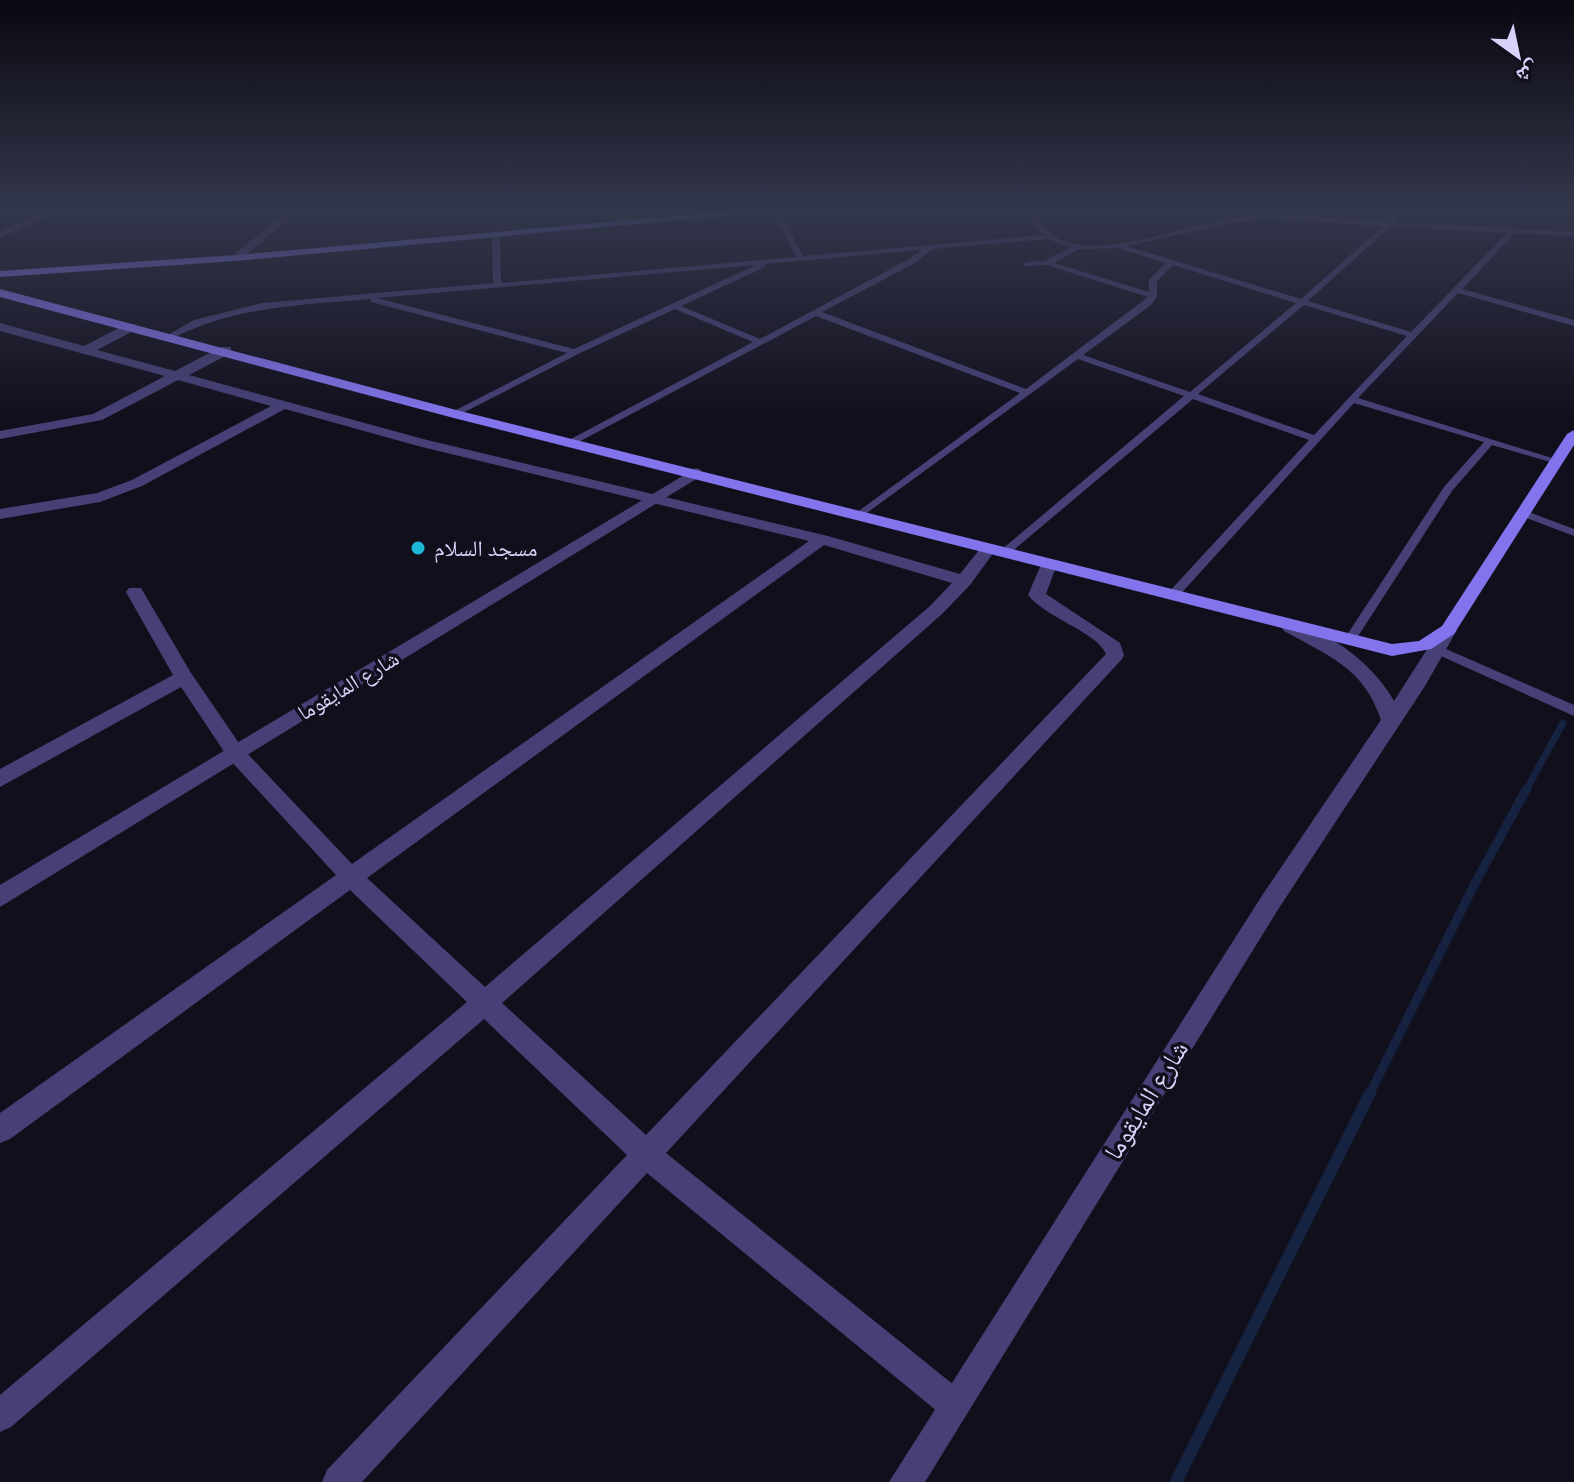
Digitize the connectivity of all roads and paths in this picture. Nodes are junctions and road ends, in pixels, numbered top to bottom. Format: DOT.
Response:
graph roads {
  1 [pos="63,279"];
  2 [pos="497,279"];
  3 [pos="577,279"];
  4 [pos="732,279"];
  5 [pos="877,279"];
  6 [pos="1099,279"];
  7 [pos="1154,279"];
  8 [pos="1223,279"];
  9 [pos="1327,279"];
  10 [pos="1466,279"];
  11 [pos="497,287"];
  12 [pos="1455,290"];
  13 [pos="2,294"];
  14 [pos="1153,296"];
  15 [pos="363,298"];
  16 [pos="1302,302"];
  17 [pos="675,306"];
  18 [pos="814,312"];
  19 [pos="113,322"];
  20 [pos="1574,323"];
  21 [pos="0,327"];
  22 [pos="131,327"];
  23 [pos="1412,335"];
  24 [pos="170,336"];
  25 [pos="760,342"];
  26 [pos="226,350"];
  27 [pos="84,351"];
  28 [pos="575,352"];
  29 [pos="1078,356"];
  30 [pos="180,375"];
  31 [pos="1026,392"];
  32 [pos="1190,396"];
  33 [pos="1352,399"];
  34 [pos="283,405"];
  35 [pos="455,414"];
  36 [pos="1574,434"];
  37 [pos="0,435"];
  38 [pos="1317,439"];
  39 [pos="1490,441"];
  40 [pos="573,442"];
  41 [pos="1557,461"];
  42 [pos="696,473"];
  43 [pos="655,498"];
  44 [pos="1523,513"];
  45 [pos="0,514"];
  46 [pos="860,515"];
  47 [pos="1574,533"];
  48 [pos="822,539"];
  49 [pos="997,550"];
  50 [pos="1049,564"];
  51 [pos="964,581"];
  52 [pos="135,592"];
  53 [pos="1172,596"];
  54 [pos="1290,627"];
  55 [pos="1448,630"];
  56 [pos="1349,641"];
  57 [pos="1437,649"];
  58 [pos="184,677"];
  59 [pos="1574,711"];
  60 [pos="1391,720"];
  61 [pos="236,754"];
  62 [pos="0,779"];
  63 [pos="350,876"];
  64 [pos="0,897"];
  65 [pos="483,1004"];
  66 [pos="0,1129"];
  67 [pos="648,1156"];
  68 [pos="954,1405"];
  69 [pos="0,1416"];
  70 [pos="339,1482"];
  71 [pos="906,1482"];
  1 -- 19 [label="main road"];
  2 -- 11 [label="lane"];
  3 -- 11 [label="lane"];
  4 -- 17 [label="lane"];
  5 -- 18 [label="lane"];
  6 -- 14 [label="lane"];
  7 -- 14 [label="lane"];
  8 -- 16 [label="lane"];
  9 -- 16 [label="lane"];
  10 -- 12 [label="lane"];
  11 -- 15 [label="lane"];
  12 -- 20 [label="lane"];
  12 -- 23 [label="lane"];
  13 -- 19 [label="main road"];
  14 -- 29 [label="lane"];
  15 -- 24 [label="lane"];
  15 -- 28 [label="lane"];
  16 -- 23 [label="lane"];
  16 -- 32 [label="lane"];
  17 -- 25 [label="lane"];
  17 -- 28 [label="lane"];
  18 -- 25 [label="lane"];
  18 -- 31 [label="lane"];
  19 -- 22 [label="main road"];
  21 -- 27 [label="street"];
  22 -- 24 [label="main road"];
  22 -- 27 [label="street"];
  23 -- 33 [label="lane"];
  24 -- 26 [label="main road"];
  25 -- 40 [label="lane"];
  26 -- 30 [label="street"];
  26 -- 35 [label="main road"];
  27 -- 30 [label="street"];
  28 -- 35 [label="lane"];
  29 -- 31 [label="lane"];
  29 -- 32 [label="lane"];
  30 -- 34 [label="street"];
  30 -- 37 [label="street"];
  31 -- 46 [label="lane"];
  32 -- 38 [label="lane"];
  32 -- 49 [label="lane"];
  33 -- 38 [label="lane"];
  33 -- 39 [label="lane"];
  34 -- 43 [label="street"];
  34 -- 45 [label="street"];
  35 -- 40 [label="main road"];
  36 -- 41 [label="main road"];
  38 -- 53 [label="lane"];
  39 -- 41 [label="lane"];
  39 -- 56 [label="lane"];
  40 -- 42 [label="main road"];
  41 -- 44 [label="main road"];
  42 -- 43 [label="street, شارع المايقوما"];
  42 -- 46 [label="main road"];
  43 -- 48 [label="street"];
  43 -- 61 [label="street, شارع المايقوما"];
  44 -- 47 [label="lane"];
  44 -- 55 [label="main road"];
  46 -- 49 [label="main road"];
  48 -- 51 [label="street"];
  48 -- 63 [label="street"];
  49 -- 50 [label="main road"];
  49 -- 51 [label="street"];
  50 -- 53 [label="main road"];
  50 -- 67 [label="street"];
  51 -- 65 [label="street"];
  52 -- 58 [label="street"];
  53 -- 54 [label="main road"];
  54 -- 56 [label="main road"];
  54 -- 60 [label="street"];
  55 -- 56 [label="main road"];
  55 -- 57 [label="street, شارع المايقوما"];
  57 -- 59 [label="lane"];
  57 -- 60 [label="street, شارع المايقوما"];
  58 -- 61 [label="street"];
  58 -- 62 [label="street"];
  60 -- 68 [label="street, شارع المايقوما"];
  61 -- 63 [label="street"];
  61 -- 64 [label="street, شارع المايقوما"];
  63 -- 65 [label="street"];
  63 -- 66 [label="street"];
  65 -- 67 [label="street"];
  65 -- 69 [label="street"];
  67 -- 68 [label="street"];
  67 -- 70 [label="street"];
  68 -- 71 [label="street, شارع المايقوما"];
}
